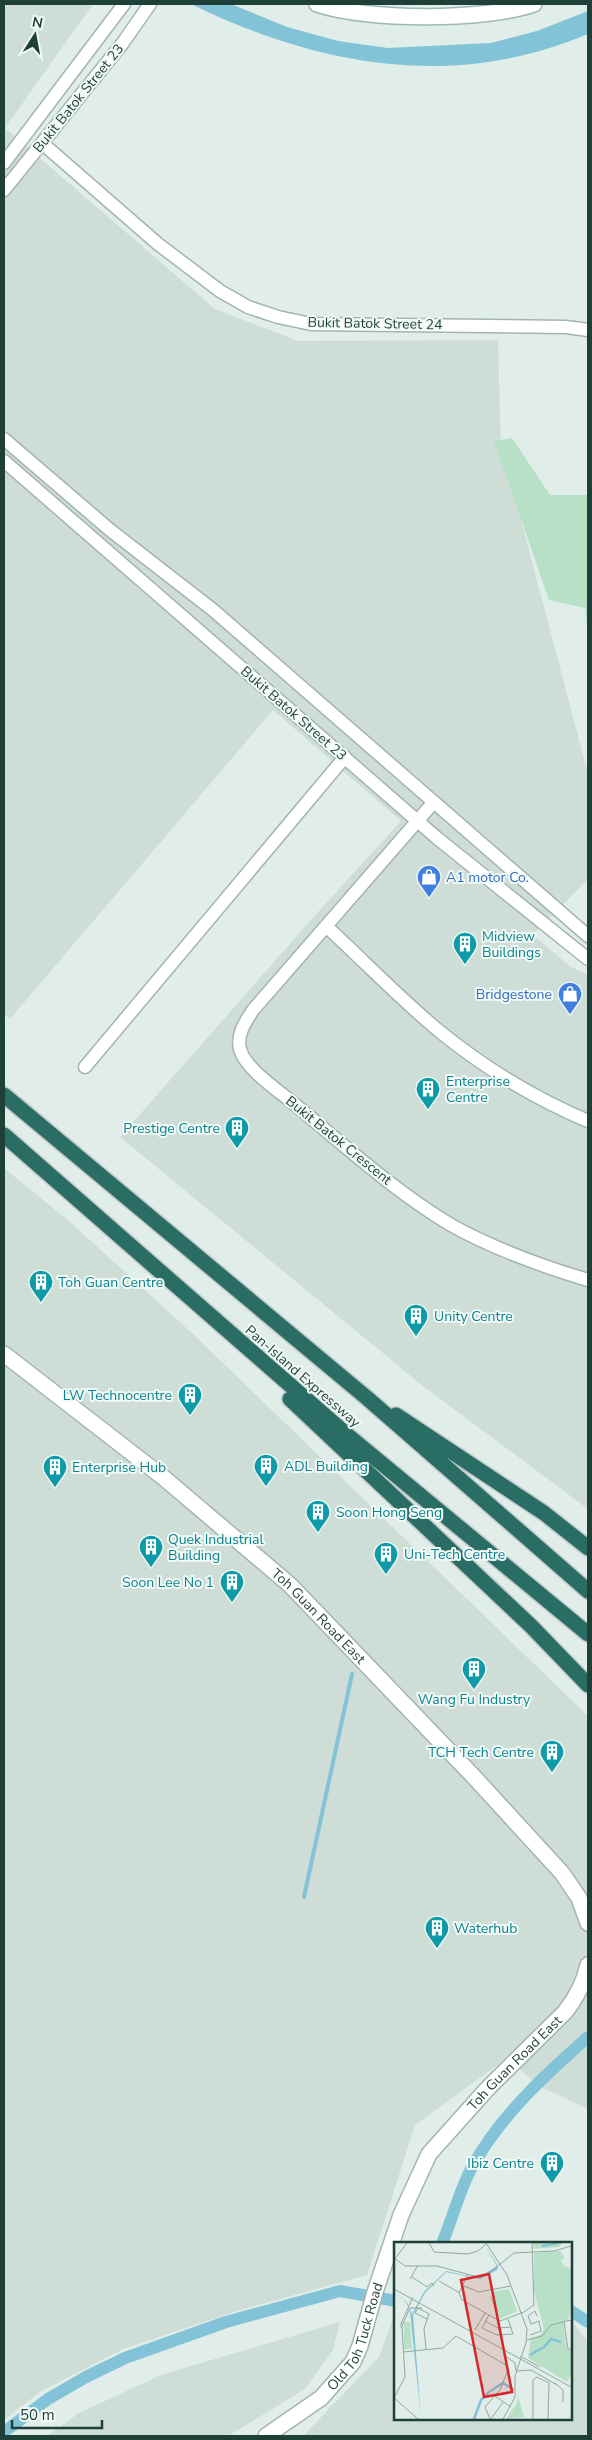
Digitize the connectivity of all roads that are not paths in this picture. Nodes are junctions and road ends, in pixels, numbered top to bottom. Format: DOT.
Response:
graph roads {
  1 [pos="124,4"];
  2 [pos="150,4"];
  3 [pos="317,4"];
  4 [pos="534,4"];
  5 [pos="42,142"];
  6 [pos="4,163"];
  7 [pos="4,190"];
  8 [pos="588,330"];
  9 [pos="4,439"];
  10 [pos="4,461"];
  11 [pos="345,757"];
  12 [pos="433,803"];
  13 [pos="417,821"];
  14 [pos="326,926"];
  15 [pos="588,936"];
  16 [pos="588,960"];
  17 [pos="85,1067"];
  18 [pos="4,1095"];
  19 [pos="588,1121"];
  20 [pos="4,1135"];
  21 [pos="588,1280"];
  22 [pos="225,1331"];
  23 [pos="4,1354"];
  24 [pos="367,1398"];
  25 [pos="588,1548"];
  26 [pos="588,1591"];
  27 [pos="588,1634"];
  28 [pos="588,1685"];
  29 [pos="588,1923"];
  30 [pos="588,1965"];
  31 [pos="429,2154"];
  32 [pos="266,2436"];
  1 -- 6 [label="street, Bukit Batok Street 23"];
  2 -- 5 [label="street, Bukit Batok Street 23"];
  3 -- 4 [label="street"];
  5 -- 7 [label="street, Bukit Batok Street 23"];
  5 -- 8 [label="street, Bukit Batok Street 24"];
  9 -- 12 [label="street, Bukit Batok Street 23"];
  10 -- 11 [label="street, Bukit Batok Street 23"];
  11 -- 13 [label="street, Bukit Batok Street 23"];
  11 -- 17 [label="street"];
  12 -- 13 [label="street, Bukit Batok Crescent"];
  12 -- 15 [label="street, Bukit Batok Street 23"];
  13 -- 14 [label="street, Bukit Batok Crescent"];
  13 -- 16 [label="street, Bukit Batok Street 23"];
  14 -- 19 [label="street"];
  14 -- 21 [label="street, Bukit Batok Crescent"];
  18 -- 24 [label="highway, Pan-Island Expressway"];
  20 -- 22 [label="highway, Pan-Island Expressway"];
  22 -- 27 [label="highway, Pan-Island Expressway"];
  22 -- 28 [label="highway"];
  23 -- 29 [label="street, Toh Guan Road East"];
  24 -- 25 [label="highway"];
  24 -- 26 [label="highway, Pan-Island Expressway"];
  30 -- 31 [label="street, Toh Guan Road East"];
  31 -- 32 [label="street, Old Toh Tuck Road"];
}
